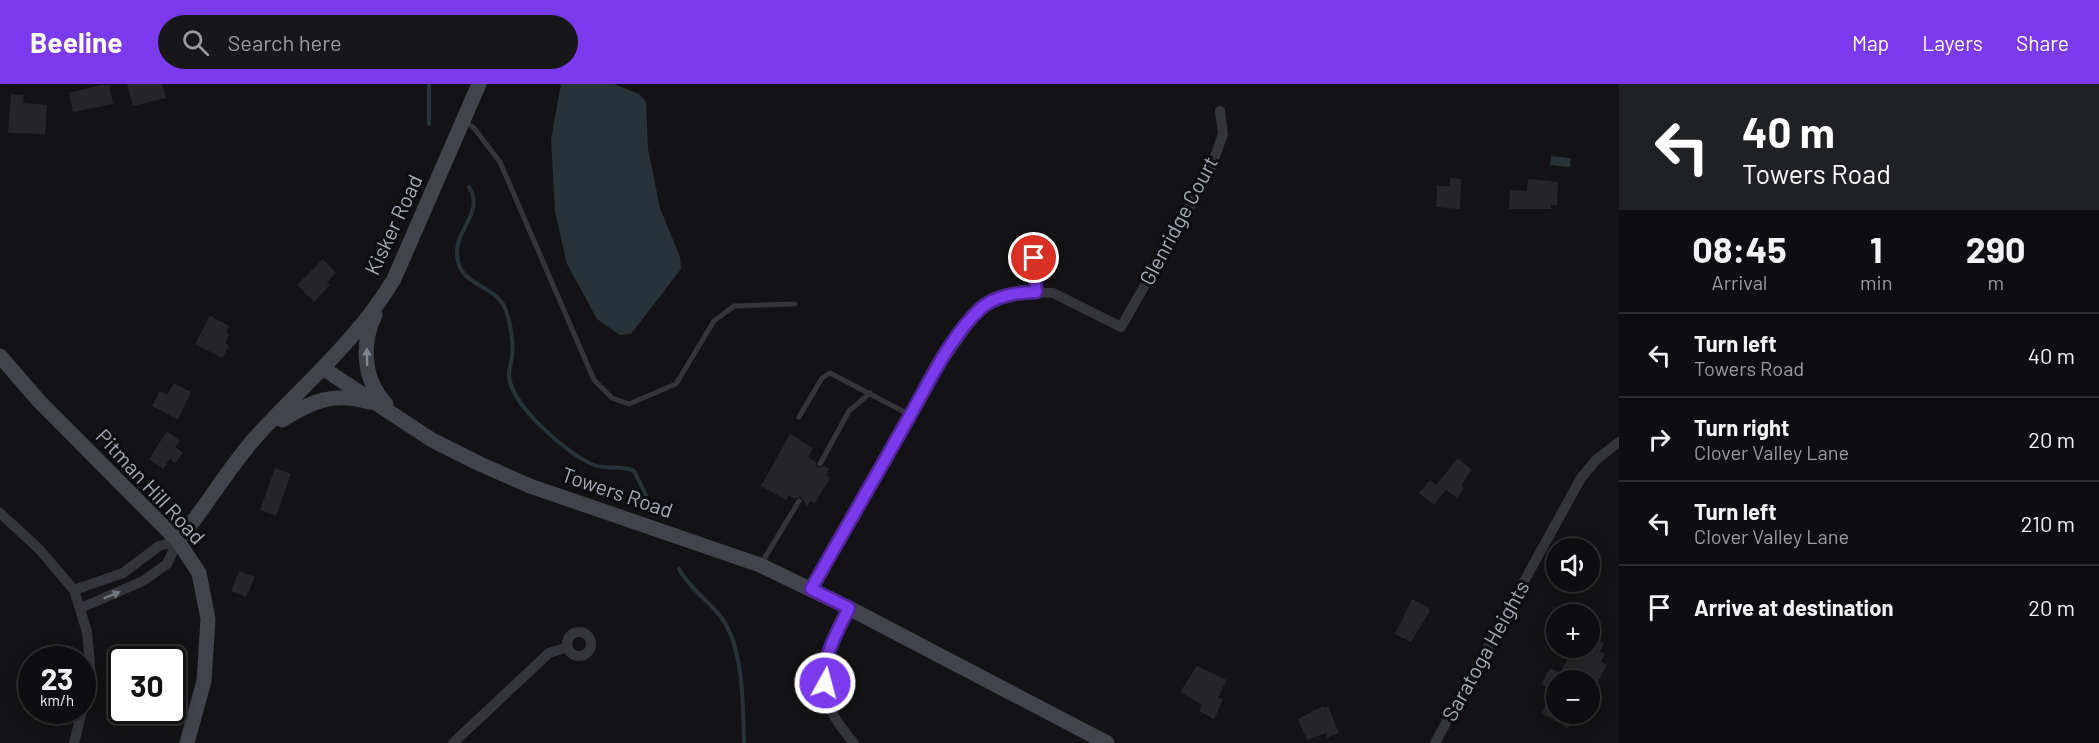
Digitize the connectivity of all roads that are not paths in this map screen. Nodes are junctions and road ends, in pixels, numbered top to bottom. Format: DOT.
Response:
graph roads {
  1 [pos="479,84"];
  2 [pos="1220,111"];
  3 [pos="464,122"];
  4 [pos="1034,258"];
  5 [pos="1036,292"];
  6 [pos="382,299"];
  7 [pos="795,304"];
  8 [pos="0,356"];
  9 [pos="324,369"];
  10 [pos="870,393"];
  11 [pos="382,407"];
  12 [pos="910,415"];
  13 [pos="799,417"];
  14 [pos="406,422"];
  15 [pos="256,437"];
  16 [pos="1619,442"];
  17 [pos="820,464"];
  18 [pos="799,501"];
  19 [pos="0,513"];
  20 [pos="178,541"];
  21 [pos="760,565"];
  22 [pos="134,566"];
  23 [pos="143,581"];
  24 [pos="811,589"];
  25 [pos="74,590"];
  26 [pos="81,608"];
  27 [pos="849,608"];
  28 [pos="88,646"];
  29 [pos="568,647"];
  30 [pos="79,724"];
  31 [pos="74,743"];
  32 [pos="187,743"];
  33 [pos="453,743"];
  34 [pos="854,743"];
  35 [pos="1107,743"];
  36 [pos="1435,743"];
  1 -- 3 [label="main road, Kisker Road"];
  2 -- 5 [label="street, Glenridge Court"];
  3 -- 6 [label="main road, Kisker Road"];
  3 -- 7 [label="lane"];
  4 -- 5 [label="street"];
  5 -- 12 [label="street"];
  6 -- 9 [label="main road, Kisker Road"];
  14 -- 6 [label="main road, one-way"];
  8 -- 20 [label="main road, Pitman Hill Road"];
  9 -- 11 [label="main road, Towers Road"];
  9 -- 15 [label="main road"];
  10 -- 12 [label="lane"];
  10 -- 13 [label="lane"];
  10 -- 17 [label="lane"];
  11 -- 14 [label="main road, Towers Road"];
  11 -- 15 [label="main road"];
  12 -- 24 [label="street"];
  14 -- 21 [label="main road, Towers Road"];
  15 -- 20 [label="main road"];
  16 -- 36 [label="street, Saratoga Heights"];
  18 -- 21 [label="lane"];
  19 -- 25 [label="street"];
  20 -- 22 [label="street"];
  20 -- 23 [label="street"];
  20 -- 32 [label="main road, Pitman Hill Road"];
  21 -- 24 [label="main road, Towers Road"];
  22 -- 23 [label="street"];
  22 -- 25 [label="street"];
  26 -- 23 [label="street, one-way"];
  24 -- 27 [label="main road, Towers Road"];
  25 -- 26 [label="street"];
  26 -- 28 [label="street"];
  27 -- 34 [label="street"];
  27 -- 35 [label="main road, Towers Road"];
  29 -- 33 [label="street"];
  30 -- 31 [label="street"];
}
